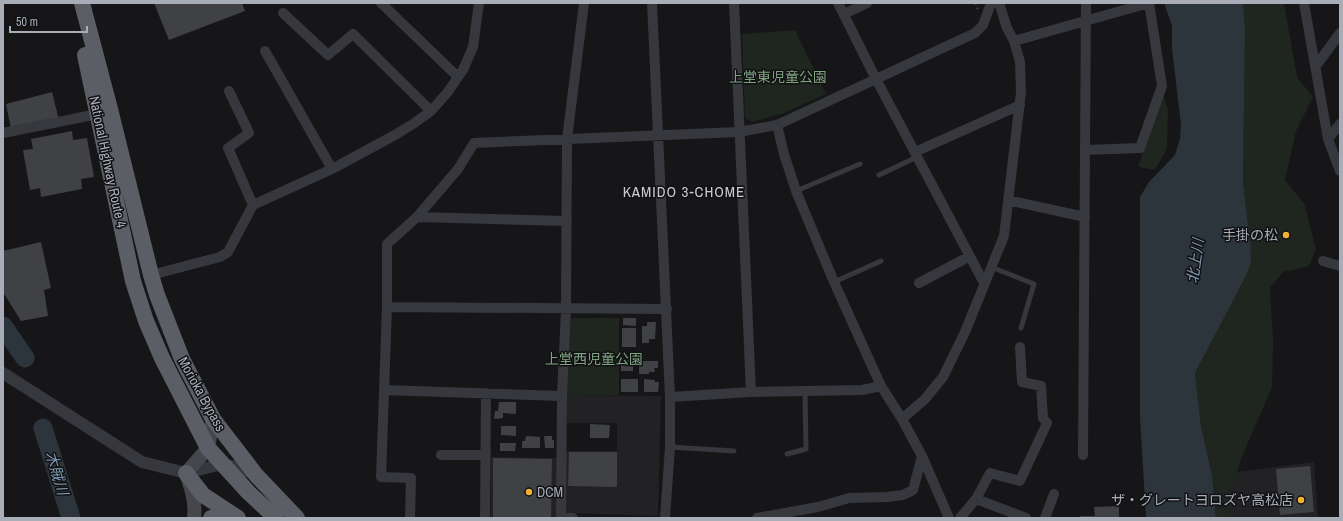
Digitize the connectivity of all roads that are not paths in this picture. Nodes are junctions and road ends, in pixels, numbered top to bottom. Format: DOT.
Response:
graph roads {
  1 [pos="73,3"];
  2 [pos="82,3"];
  3 [pos="381,3"];
  4 [pos="479,3"];
  5 [pos="584,3"];
  6 [pos="652,3"];
  7 [pos="734,3"];
  8 [pos="838,3"];
  9 [pos="867,3"];
  10 [pos="991,3"];
  11 [pos="999,3"];
  12 [pos="1086,3"];
  13 [pos="1149,3"];
  14 [pos="1304,3"];
  15 [pos="283,13"];
  16 [pos="844,14"];
  17 [pos="1086,22"];
  18 [pos="1340,33"];
  19 [pos="1014,41"];
  20 [pos="265,51"];
  21 [pos="1316,66"];
  22 [pos="458,77"];
  23 [pos="876,79"];
  24 [pos="229,91"];
  25 [pos="1020,105"];
  26 [pos="431,111"];
  27 [pos="98,114"];
  28 [pos="1340,124"];
  29 [pos="777,125"];
  30 [pos="739,132"];
  31 [pos="3,133"];
  32 [pos="658,136"];
  33 [pos="567,139"];
  34 [pos="1328,139"];
  35 [pos="1085,150"];
  36 [pos="916,155"];
  37 [pos="860,164"];
  38 [pos="332,169"];
  39 [pos="1340,171"];
  40 [pos="879,175"];
  41 [pos="796,191"];
  42 [pos="1008,200"];
  43 [pos="253,205"];
  44 [pos="417,217"];
  45 [pos="1085,217"];
  46 [pos="566,221"];
  47 [pos="970,256"];
  48 [pos="1323,260"];
  49 [pos="881,261"];
  50 [pos="1340,266"];
  51 [pos="991,267"];
  52 [pos="151,275"];
  53 [pos="834,282"];
  54 [pos="919,283"];
  55 [pos="984,283"];
  56 [pos="157,295"];
  57 [pos="387,307"];
  58 [pos="566,308"];
  59 [pos="667,309"];
  60 [pos="146,321"];
  61 [pos="1020,328"];
  62 [pos="1020,347"];
  63 [pos="3,373"];
  64 [pos="881,386"];
  65 [pos="384,390"];
  66 [pos="751,392"];
  67 [pos="805,392"];
  68 [pos="486,393"];
  69 [pos="562,396"];
  70 [pos="670,396"];
  71 [pos="213,419"];
  72 [pos="902,419"];
  73 [pos="670,447"];
  74 [pos="208,448"];
  75 [pos="734,451"];
  76 [pos="786,454"];
  77 [pos="442,455"];
  78 [pos="486,455"];
  79 [pos="1083,455"];
  80 [pos="922,456"];
  81 [pos="222,464"];
  82 [pos="186,473"];
  83 [pos="256,475"];
  84 [pos="1054,494"];
  85 [pos="976,499"];
  86 [pos="194,518"];
  87 [pos="211,518"];
  88 [pos="230,518"];
  89 [pos="238,518"];
  90 [pos="276,518"];
  91 [pos="297,518"];
  92 [pos="410,518"];
  93 [pos="485,518"];
  94 [pos="561,518"];
  95 [pos="573,518"];
  96 [pos="665,518"];
  97 [pos="757,518"];
  98 [pos="949,518"];
  99 [pos="960,518"];
  100 [pos="1026,518"];
  101 [pos="1045,518"];
  1 -- 27 [label="highway, National Highway Route 4"];
  2 -- 52 [label="highway, National Highway Route 4"];
  3 -- 22 [label="street"];
  4 -- 22 [label="street"];
  5 -- 33 [label="street"];
  6 -- 32 [label="street"];
  7 -- 30 [label="street"];
  8 -- 16 [label="street"];
  9 -- 16 [label="street"];
  10 -- 23 [label="street"];
  11 -- 19 [label="street"];
  12 -- 17 [label="street"];
  13 -- 17 [label="street"];
  13 -- 35 [label="street"];
  14 -- 21 [label="street"];
  15 -- 26 [label="street"];
  16 -- 23 [label="street"];
  17 -- 19 [label="street"];
  17 -- 35 [label="street"];
  18 -- 21 [label="street"];
  19 -- 25 [label="street"];
  20 -- 38 [label="street"];
  21 -- 34 [label="street"];
  22 -- 26 [label="street"];
  23 -- 29 [label="street"];
  23 -- 36 [label="street"];
  24 -- 43 [label="street"];
  25 -- 36 [label="street"];
  25 -- 42 [label="street"];
  26 -- 38 [label="street"];
  27 -- 31 [label="street"];
  27 -- 60 [label="highway, National Highway Route 4"];
  28 -- 34 [label="street"];
  29 -- 30 [label="street"];
  29 -- 41 [label="street"];
  30 -- 32 [label="street"];
  30 -- 66 [label="street"];
  32 -- 33 [label="street"];
  32 -- 59 [label="street"];
  33 -- 44 [label="street"];
  33 -- 46 [label="street"];
  34 -- 39 [label="street"];
  35 -- 45 [label="street"];
  36 -- 40 [label="lane"];
  36 -- 47 [label="street"];
  37 -- 41 [label="lane"];
  38 -- 43 [label="street"];
  41 -- 53 [label="street"];
  42 -- 45 [label="street"];
  42 -- 51 [label="street"];
  43 -- 52 [label="street"];
  44 -- 46 [label="street"];
  44 -- 57 [label="street"];
  45 -- 79 [label="street"];
  46 -- 58 [label="street"];
  47 -- 54 [label="street"];
  47 -- 55 [label="street"];
  48 -- 50 [label="street"];
  49 -- 53 [label="lane"];
  51 -- 55 [label="street"];
  51 -- 61 [label="lane"];
  52 -- 56 [label="highway, National Highway Route 4"];
  53 -- 64 [label="street"];
  55 -- 72 [label="street"];
  56 -- 71 [label="highway, Morioka Bypass"];
  57 -- 58 [label="street"];
  57 -- 65 [label="street"];
  58 -- 59 [label="street"];
  58 -- 69 [label="street"];
  59 -- 70 [label="street"];
  60 -- 74 [label="highway, Morioka Bypass"];
  62 -- 85 [label="street"];
  63 -- 82 [label="street"];
  64 -- 67 [label="street"];
  64 -- 72 [label="street"];
  65 -- 68 [label="street"];
  65 -- 92 [label="street"];
  66 -- 67 [label="street"];
  66 -- 70 [label="street"];
  67 -- 76 [label="lane"];
  68 -- 69 [label="street"];
  68 -- 78 [label="street"];
  69 -- 94 [label="street"];
  70 -- 73 [label="street"];
  71 -- 74 [label="main road"];
  71 -- 83 [label="highway, Morioka Bypass"];
  72 -- 80 [label="street"];
  73 -- 75 [label="lane"];
  73 -- 96 [label="street"];
  74 -- 81 [label="highway, Morioka Bypass"];
  74 -- 82 [label="main road"];
  77 -- 78 [label="street"];
  78 -- 93 [label="street"];
  80 -- 97 [label="street"];
  80 -- 98 [label="street"];
  81 -- 82 [label="street"];
  81 -- 83 [label="street"];
  81 -- 90 [label="highway, Morioka Bypass"];
  82 -- 86 [label="main road"];
  82 -- 89 [label="highway"];
  83 -- 91 [label="highway, Morioka Bypass"];
  84 -- 101 [label="street"];
  85 -- 99 [label="street"];
  85 -- 100 [label="street"];
  87 -- 88 [label="highway"];
  94 -- 95 [label="street"];
}
